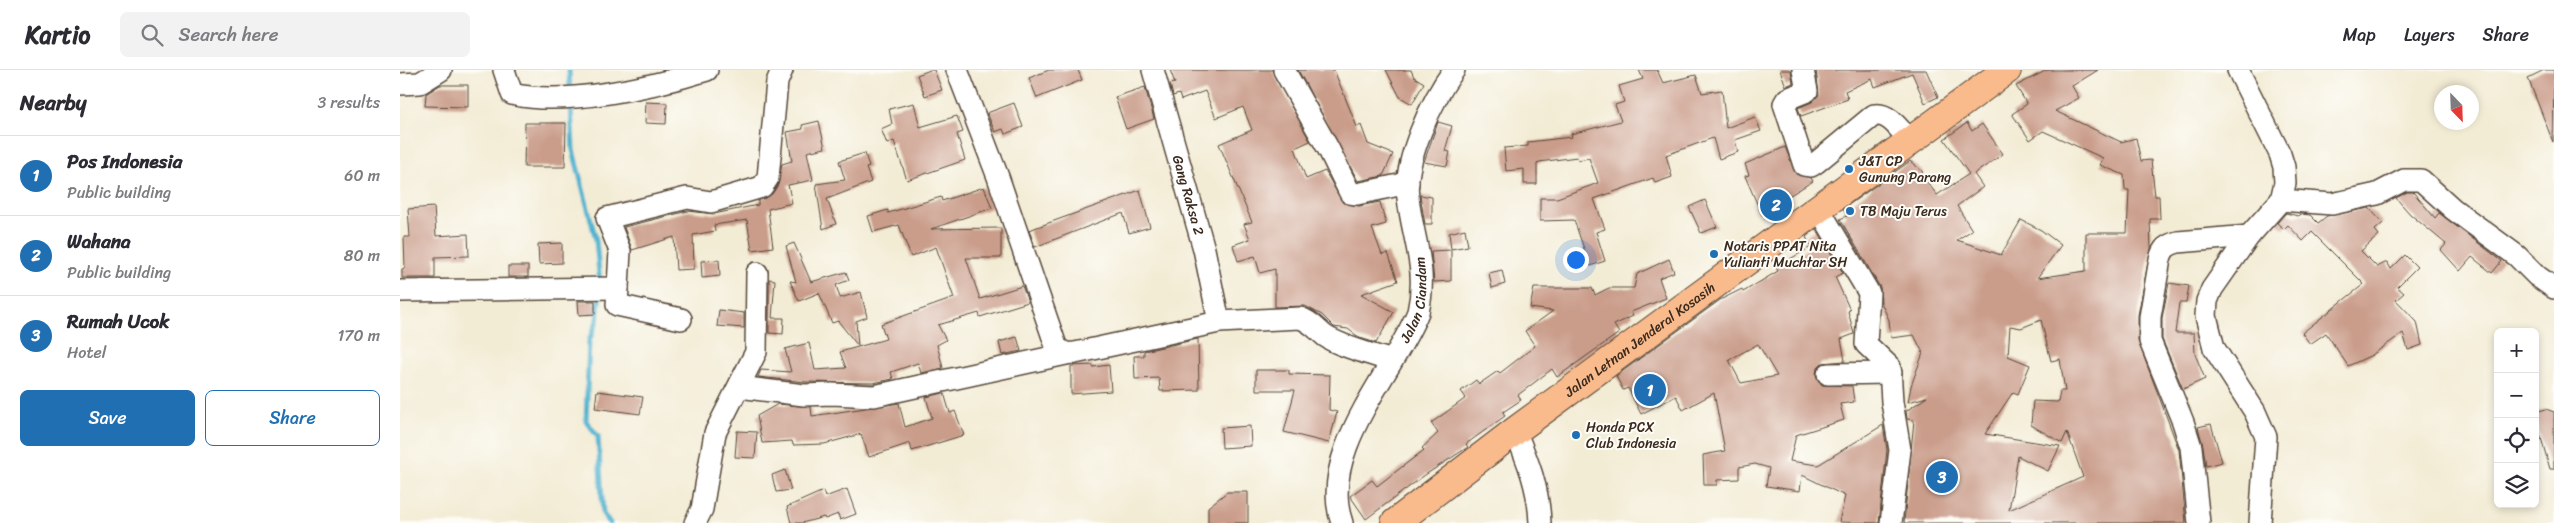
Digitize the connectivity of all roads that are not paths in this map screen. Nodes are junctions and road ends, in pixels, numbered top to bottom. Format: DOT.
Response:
graph roads {
  1 [pos="441,70"];
  2 [pos="504,70"];
  3 [pos="707,70"];
  4 [pos="782,70"];
  5 [pos="957,70"];
  6 [pos="1153,70"];
  7 [pos="1284,70"];
  8 [pos="1454,70"];
  9 [pos="1803,70"];
  10 [pos="2007,70"];
  11 [pos="2238,70"];
  12 [pos="400,84"];
  13 [pos="1910,141"];
  14 [pos="1408,183"];
  15 [pos="2281,200"];
  16 [pos="1819,209"];
  17 [pos="2249,236"];
  18 [pos="757,273"];
  19 [pos="618,288"];
  20 [pos="2554,288"];
  21 [pos="400,291"];
  22 [pos="681,319"];
  23 [pos="1219,322"];
  24 [pos="1066,354"];
  25 [pos="1391,361"];
  26 [pos="1891,373"];
  27 [pos="1828,374"];
  28 [pos="739,387"];
  29 [pos="1515,431"];
  30 [pos="695,523"];
  31 [pos="1342,523"];
  32 [pos="1395,523"];
  33 [pos="1540,523"];
  34 [pos="1891,523"];
  35 [pos="2199,523"];
  36 [pos="2260,523"];
  1 -- 12 [label="street"];
  2 -- 3 [label="street"];
  4 -- 19 [label="street"];
  5 -- 24 [label="street"];
  6 -- 23 [label="street, Gang Raksa 2"];
  7 -- 14 [label="street"];
  8 -- 14 [label="street, Jalan Ciandam"];
  9 -- 13 [label="street"];
  10 -- 13 [label="highway, Jalan Letnan Jenderal Kosasih"];
  11 -- 15 [label="street"];
  13 -- 16 [label="highway, Jalan Letnan Jenderal Kosasih"];
  14 -- 25 [label="street, Jalan Ciandam"];
  15 -- 17 [label="street"];
  15 -- 20 [label="street"];
  16 -- 26 [label="street"];
  16 -- 29 [label="highway, Jalan Letnan Jenderal Kosasih"];
  17 -- 35 [label="street"];
  17 -- 36 [label="street"];
  18 -- 28 [label="street"];
  19 -- 21 [label="street"];
  19 -- 22 [label="street"];
  23 -- 24 [label="street"];
  23 -- 25 [label="street"];
  24 -- 28 [label="street"];
  25 -- 31 [label="street, Jalan Ciandam"];
  26 -- 27 [label="street"];
  26 -- 34 [label="street"];
  28 -- 30 [label="street"];
  29 -- 32 [label="highway, Jalan Letnan Jenderal Kosasih"];
  29 -- 33 [label="street"];
}
